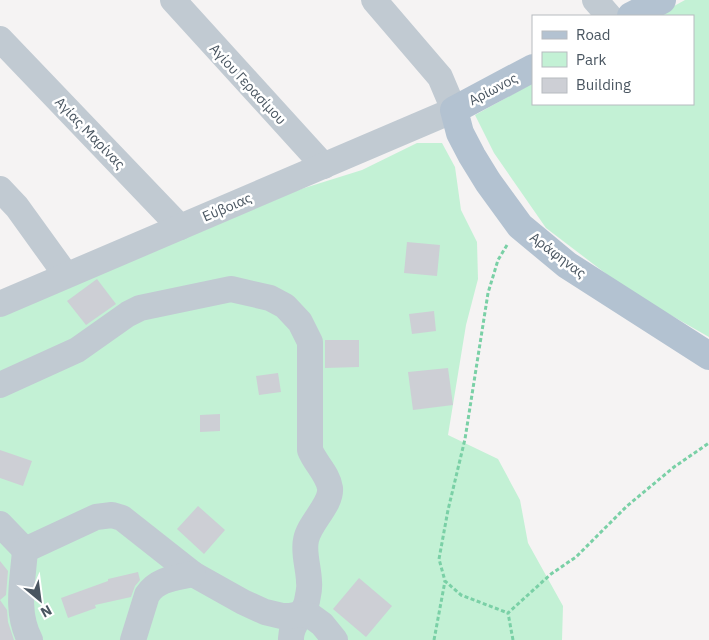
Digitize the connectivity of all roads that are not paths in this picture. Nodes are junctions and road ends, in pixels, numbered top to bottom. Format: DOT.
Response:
graph roads {
  1 [pos="173,0"];
  2 [pos="595,0"];
  3 [pos="662,0"];
  4 [pos="388,6"];
  5 [pos="608,15"];
  6 [pos="633,15"];
  7 [pos="0,39"];
  8 [pos="532,69"];
  9 [pos="454,110"];
  10 [pos="324,166"];
  11 [pos="0,189"];
  12 [pos="180,227"];
  13 [pos="66,275"];
  14 [pos="0,304"];
  15 [pos="709,356"];
  16 [pos="0,385"];
  17 [pos="0,524"];
  18 [pos="26,550"];
  19 [pos="193,574"];
  20 [pos="300,614"];
  21 [pos="30,640"];
  22 [pos="133,640"];
  23 [pos="291,640"];
  24 [pos="335,640"];
  1 -- 10 [label="street, Αγίου Γερασίμου"];
  2 -- 5 [label="street"];
  3 -- 6 [label="main road"];
  4 -- 9 [label="street"];
  7 -- 12 [label="street, Αγίας Μαρίνας"];
  8 -- 9 [label="main road, Αρίωνος"];
  9 -- 10 [label="street, Εύβοιας"];
  9 -- 15 [label="main road, Αράφηνας"];
  10 -- 12 [label="street, Εύβοιας"];
  11 -- 13 [label="street"];
  12 -- 13 [label="street, Εύβοιας"];
  13 -- 14 [label="street, Εύβοιας"];
  16 -- 20 [label="street"];
  17 -- 18 [label="street"];
  18 -- 19 [label="street"];
  18 -- 21 [label="street"];
  19 -- 20 [label="street"];
  19 -- 22 [label="street"];
  20 -- 23 [label="street"];
  20 -- 24 [label="street"];
}
